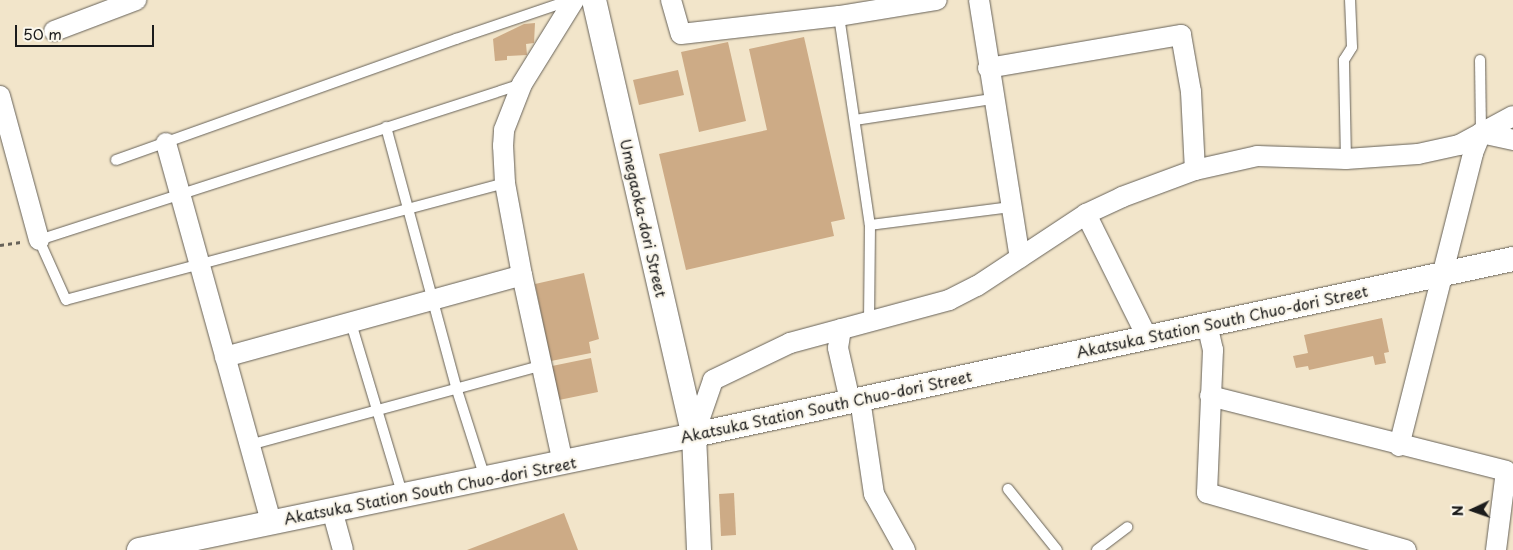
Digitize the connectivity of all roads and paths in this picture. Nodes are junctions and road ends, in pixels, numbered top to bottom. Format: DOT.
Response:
graph roads {
  1 [pos="136,0"];
  2 [pos="671,0"];
  3 [pos="937,0"];
  4 [pos="979,0"];
  5 [pos="1350,0"];
  6 [pos="579,1"];
  7 [pos="839,16"];
  8 [pos="54,32"];
  9 [pos="1480,60"];
  10 [pos="988,68"];
  11 [pos="522,84"];
  12 [pos="0,96"];
  13 [pos="993,99"];
  14 [pos="1513,116"];
  15 [pos="854,120"];
  16 [pos="3,121"];
  17 [pos="386,127"];
  18 [pos="1481,133"];
  19 [pos="1513,140"];
  20 [pos="166,143"];
  21 [pos="116,160"];
  22 [pos="1346,160"];
  23 [pos="1195,170"];
  24 [pos="505,183"];
  25 [pos="181,193"];
  26 [pos="1010,207"];
  27 [pos="408,209"];
  28 [pos="1086,214"];
  29 [pos="870,225"];
  30 [pos="38,240"];
  31 [pos="1020,258"];
  32 [pos="1513,259"];
  33 [pos="200,265"];
  34 [pos="1441,274"];
  35 [pos="522,275"];
  36 [pos="432,299"];
  37 [pos="868,322"];
  38 [pos="351,323"];
  39 [pos="1207,324"];
  40 [pos="841,329"];
  41 [pos="1147,337"];
  42 [pos="225,357"];
  43 [pos="539,366"];
  44 [pos="456,387"];
  45 [pos="1210,396"];
  46 [pos="855,400"];
  47 [pos="377,410"];
  48 [pos="694,435"];
  49 [pos="249,445"];
  50 [pos="1399,446"];
  51 [pos="563,463"];
  52 [pos="485,479"];
  53 [pos="1008,489"];
  54 [pos="403,496"];
  55 [pos="332,510"];
  56 [pos="271,522"];
  57 [pos="1127,527"];
  58 [pos="200,543"];
  59 [pos="1378,546"];
  60 [pos="139,550"];
  61 [pos="343,550"];
  62 [pos="699,550"];
  63 [pos="904,550"];
  64 [pos="1057,550"];
  65 [pos="1097,550"];
  66 [pos="1406,550"];
  67 [pos="1496,550"];
  1 -- 8 [label="street"];
  2 -- 7 [label="street"];
  3 -- 7 [label="street"];
  4 -- 10 [label="street"];
  5 -- 22 [label="lane"];
  6 -- 11 [label="street"];
  6 -- 20 [label="lane"];
  6 -- 48 [label="street, Umegaoka-dori Street"];
  7 -- 15 [label="lane"];
  9 -- 18 [label="lane"];
  10 -- 13 [label="street"];
  10 -- 23 [label="street"];
  11 -- 17 [label="lane"];
  11 -- 24 [label="street"];
  12 -- 16 [label="street"];
  13 -- 15 [label="lane"];
  13 -- 26 [label="street"];
  14 -- 18 [label="street"];
  15 -- 29 [label="lane"];
  16 -- 30 [label="street"];
  17 -- 25 [label="lane"];
  17 -- 27 [label="lane"];
  18 -- 19 [label="street"];
  18 -- 22 [label="street"];
  18 -- 34 [label="street"];
  20 -- 21 [label="lane"];
  20 -- 25 [label="street"];
  22 -- 23 [label="street"];
  23 -- 28 [label="street"];
  24 -- 27 [label="lane"];
  24 -- 35 [label="street"];
  25 -- 30 [label="lane"];
  25 -- 33 [label="street"];
  26 -- 29 [label="lane"];
  26 -- 31 [label="street"];
  27 -- 33 [label="lane"];
  27 -- 36 [label="lane"];
  28 -- 31 [label="street"];
  28 -- 41 [label="street"];
  29 -- 37 [label="lane"];
  30 -- 33 [label="lane"];
  31 -- 37 [label="street"];
  32 -- 34 [label="street, Akatsuka Station South Chuo-dori Street"];
  33 -- 42 [label="street"];
  34 -- 39 [label="street, Akatsuka Station South Chuo-dori Street"];
  34 -- 50 [label="street"];
  35 -- 36 [label="street"];
  35 -- 43 [label="street"];
  36 -- 38 [label="street"];
  36 -- 44 [label="lane"];
  37 -- 40 [label="street"];
  38 -- 42 [label="street"];
  38 -- 47 [label="lane"];
  39 -- 41 [label="street, Akatsuka Station South Chuo-dori Street"];
  39 -- 45 [label="street"];
  40 -- 46 [label="street"];
  40 -- 48 [label="street"];
  41 -- 46 [label="street, Akatsuka Station South Chuo-dori Street"];
  42 -- 49 [label="street"];
  43 -- 44 [label="lane"];
  43 -- 51 [label="street"];
  44 -- 47 [label="lane"];
  44 -- 52 [label="lane"];
  45 -- 50 [label="street"];
  45 -- 59 [label="street"];
  46 -- 48 [label="street, Akatsuka Station South Chuo-dori Street"];
  46 -- 63 [label="street"];
  47 -- 49 [label="lane"];
  47 -- 54 [label="lane"];
  48 -- 51 [label="street, Akatsuka Station South Chuo-dori Street"];
  48 -- 62 [label="street, Umegaoka-dori Street"];
  49 -- 56 [label="street"];
  50 -- 67 [label="street"];
  51 -- 52 [label="street, Akatsuka Station South Chuo-dori Street"];
  52 -- 54 [label="street, Akatsuka Station South Chuo-dori Street"];
  53 -- 64 [label="lane"];
  54 -- 55 [label="street, Akatsuka Station South Chuo-dori Street"];
  55 -- 56 [label="street, Akatsuka Station South Chuo-dori Street"];
  55 -- 61 [label="street"];
  56 -- 58 [label="street, Akatsuka Station South Chuo-dori Street"];
  57 -- 65 [label="lane"];
  58 -- 60 [label="street, Akatsuka Station South Chuo-dori Street"];
  59 -- 66 [label="street"];
}
